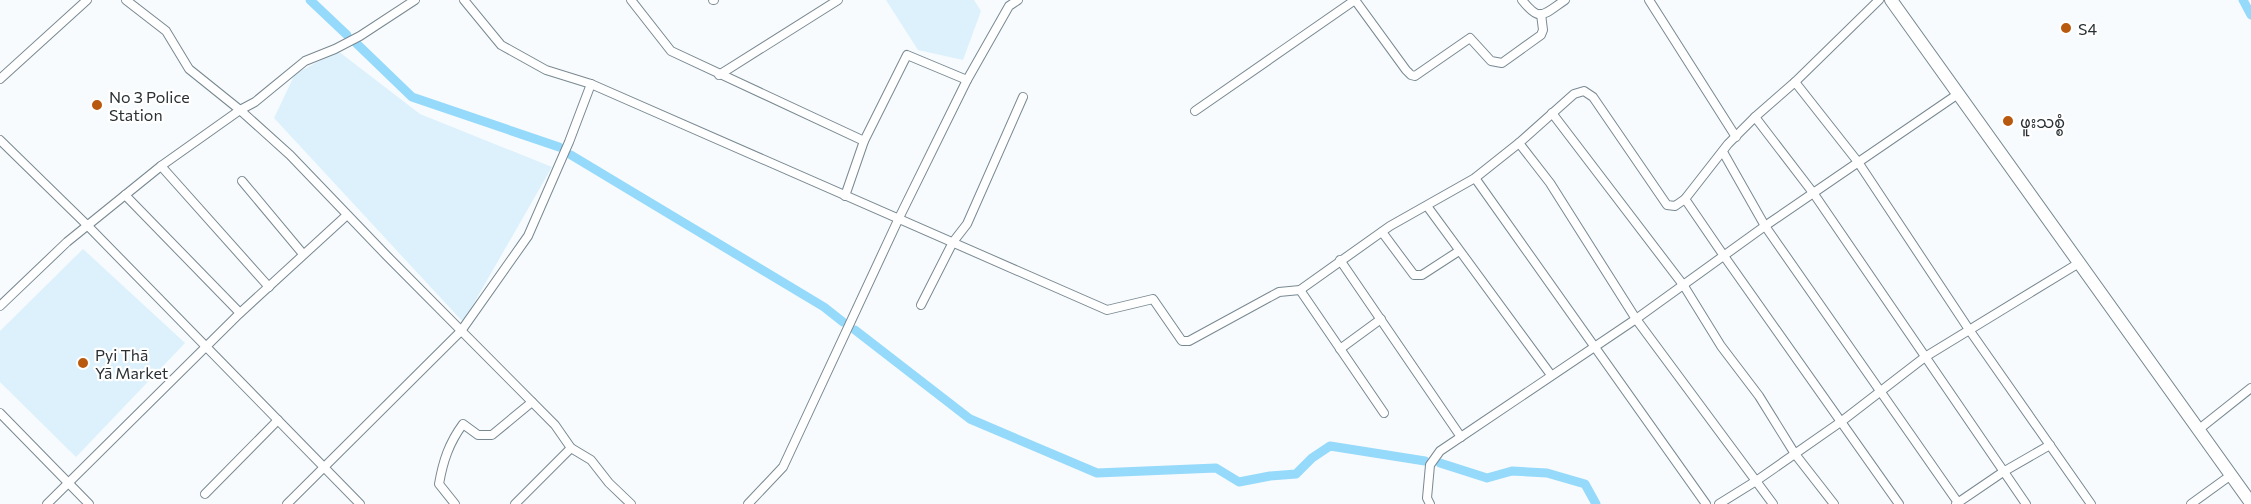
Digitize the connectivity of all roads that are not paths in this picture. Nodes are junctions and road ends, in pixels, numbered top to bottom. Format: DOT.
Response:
graph roads {
  1 [pos="87,0"];
  2 [pos="126,0"];
  3 [pos="415,0"];
  4 [pos="464,0"];
  5 [pos="631,0"];
  6 [pos="838,0"];
  7 [pos="1018,0"];
  8 [pos="1355,0"];
  9 [pos="1522,0"];
  10 [pos="1564,0"];
  11 [pos="1648,0"];
  12 [pos="1879,0"];
  13 [pos="1891,0"];
  14 [pos="1007,3"];
  15 [pos="1541,14"];
  16 [pos="719,75"];
  17 [pos="0,79"];
  18 [pos="967,80"];
  19 [pos="1795,82"];
  20 [pos="591,84"];
  21 [pos="1958,94"];
  22 [pos="1023,97"];
  23 [pos="240,110"];
  24 [pos="1195,111"];
  25 [pos="1552,113"];
  26 [pos="1755,117"];
  27 [pos="1736,137"];
  28 [pos="0,140"];
  29 [pos="864,141"];
  30 [pos="1519,143"];
  31 [pos="1723,152"];
  32 [pos="1858,162"];
  33 [pos="161,166"];
  34 [pos="1475,178"];
  35 [pos="242,181"];
  36 [pos="1814,194"];
  37 [pos="125,195"];
  38 [pos="845,196"];
  39 [pos="1685,199"];
  40 [pos="1427,206"];
  41 [pos="347,215"];
  42 [pos="899,218"];
  43 [pos="87,225"];
  44 [pos="1765,226"];
  45 [pos="1382,232"];
  46 [pos="953,242"];
  47 [pos="1459,250"];
  48 [pos="303,254"];
  49 [pos="1724,256"];
  50 [pos="1340,260"];
  51 [pos="2079,263"];
  52 [pos="1684,286"];
  53 [pos="269,287"];
  54 [pos="1300,290"];
  55 [pos="921,304"];
  56 [pos="0,306"];
  57 [pos="240,313"];
  58 [pos="1381,319"];
  59 [pos="1636,319"];
  60 [pos="461,331"];
  61 [pos="1970,331"];
  62 [pos="207,347"];
  63 [pos="1594,347"];
  64 [pos="1340,349"];
  65 [pos="1925,357"];
  66 [pos="1551,375"];
  67 [pos="2251,388"];
  68 [pos="1882,391"];
  69 [pos="532,402"];
  70 [pos="0,413"];
  71 [pos="1384,413"];
  72 [pos="278,420"];
  73 [pos="1842,421"];
  74 [pos="2198,430"];
  75 [pos="1461,436"];
  76 [pos="2050,445"];
  77 [pos="571,448"];
  78 [pos="1795,454"];
  79 [pos="324,468"];
  80 [pos="2003,472"];
  81 [pos="2231,475"];
  82 [pos="1756,481"];
  83 [pos="68,483"];
  84 [pos="205,494"];
  85 [pos="47,504"];
  86 [pos="89,504"];
  87 [pos="287,504"];
  88 [pos="360,504"];
  89 [pos="455,504"];
  90 [pos="515,504"];
  91 [pos="631,504"];
  92 [pos="748,504"];
  93 [pos="1430,504"];
  94 [pos="1706,504"];
  95 [pos="1719,504"];
  96 [pos="1773,504"];
  97 [pos="1834,504"];
  98 [pos="1899,504"];
  99 [pos="1957,504"];
  100 [pos="2026,504"];
  101 [pos="2091,504"];
  102 [pos="2191,504"];
  103 [pos="2251,504"];
  1 -- 17 [label="street"];
  2 -- 23 [label="street"];
  3 -- 23 [label="street"];
  4 -- 20 [label="street"];
  5 -- 16 [label="street"];
  6 -- 16 [label="street"];
  7 -- 14 [label="street"];
  8 -- 15 [label="street"];
  8 -- 24 [label="street"];
  9 -- 15 [label="street"];
  10 -- 15 [label="street"];
  11 -- 27 [label="street"];
  12 -- 19 [label="street"];
  13 -- 21 [label="highway"];
  14 -- 18 [label="street"];
  16 -- 29 [label="street"];
  18 -- 29 [label="street"];
  18 -- 42 [label="street"];
  19 -- 26 [label="street"];
  19 -- 32 [label="street"];
  20 -- 38 [label="street"];
  20 -- 60 [label="street"];
  21 -- 32 [label="street"];
  21 -- 51 [label="highway"];
  22 -- 46 [label="street"];
  23 -- 33 [label="street"];
  23 -- 41 [label="street"];
  25 -- 30 [label="street"];
  25 -- 39 [label="street"];
  25 -- 52 [label="street"];
  26 -- 27 [label="street"];
  26 -- 36 [label="street"];
  27 -- 31 [label="street"];
  28 -- 43 [label="street"];
  29 -- 38 [label="street"];
  30 -- 34 [label="street"];
  30 -- 59 [label="street"];
  31 -- 39 [label="street"];
  31 -- 44 [label="street"];
  32 -- 36 [label="street"];
  32 -- 61 [label="street"];
  33 -- 37 [label="street"];
  33 -- 53 [label="street"];
  34 -- 40 [label="street"];
  34 -- 63 [label="street"];
  35 -- 48 [label="street"];
  36 -- 44 [label="street"];
  36 -- 65 [label="street"];
  37 -- 43 [label="street"];
  37 -- 57 [label="street"];
  38 -- 42 [label="street"];
  39 -- 49 [label="street"];
  40 -- 45 [label="street"];
  40 -- 47 [label="street"];
  41 -- 48 [label="street"];
  41 -- 60 [label="street"];
  42 -- 46 [label="street"];
  42 -- 92 [label="street"];
  43 -- 56 [label="street"];
  43 -- 62 [label="street"];
  44 -- 49 [label="street"];
  44 -- 68 [label="street"];
  45 -- 47 [label="street"];
  45 -- 50 [label="street"];
  46 -- 54 [label="street"];
  46 -- 55 [label="street"];
  47 -- 66 [label="street"];
  48 -- 53 [label="street"];
  49 -- 52 [label="street"];
  49 -- 73 [label="street"];
  50 -- 54 [label="street"];
  50 -- 58 [label="street"];
  51 -- 61 [label="street"];
  51 -- 74 [label="highway"];
  52 -- 59 [label="street"];
  52 -- 78 [label="street"];
  53 -- 57 [label="street"];
  54 -- 64 [label="street"];
  57 -- 62 [label="street"];
  58 -- 64 [label="street"];
  58 -- 75 [label="street"];
  59 -- 63 [label="street"];
  59 -- 82 [label="street"];
  60 -- 69 [label="street"];
  60 -- 79 [label="street"];
  61 -- 65 [label="street"];
  61 -- 76 [label="street"];
  62 -- 72 [label="street"];
  62 -- 83 [label="street"];
  63 -- 66 [label="street"];
  63 -- 94 [label="street"];
  64 -- 71 [label="street"];
  65 -- 68 [label="street"];
  65 -- 80 [label="street"];
  66 -- 75 [label="street"];
  67 -- 74 [label="street"];
  68 -- 73 [label="street"];
  68 -- 99 [label="street"];
  69 -- 77 [label="street"];
  69 -- 89 [label="street"];
  70 -- 83 [label="street"];
  72 -- 79 [label="street"];
  72 -- 84 [label="street"];
  73 -- 78 [label="street"];
  73 -- 98 [label="street"];
  74 -- 81 [label="highway"];
  75 -- 93 [label="street"];
  76 -- 80 [label="street"];
  76 -- 101 [label="street"];
  77 -- 90 [label="street"];
  77 -- 91 [label="street"];
  78 -- 82 [label="street"];
  78 -- 97 [label="street"];
  79 -- 87 [label="street"];
  79 -- 88 [label="street"];
  80 -- 99 [label="street"];
  80 -- 100 [label="street"];
  81 -- 102 [label="street"];
  81 -- 103 [label="highway"];
  82 -- 95 [label="street"];
  82 -- 96 [label="street"];
  83 -- 85 [label="street"];
  83 -- 86 [label="street"];
}
